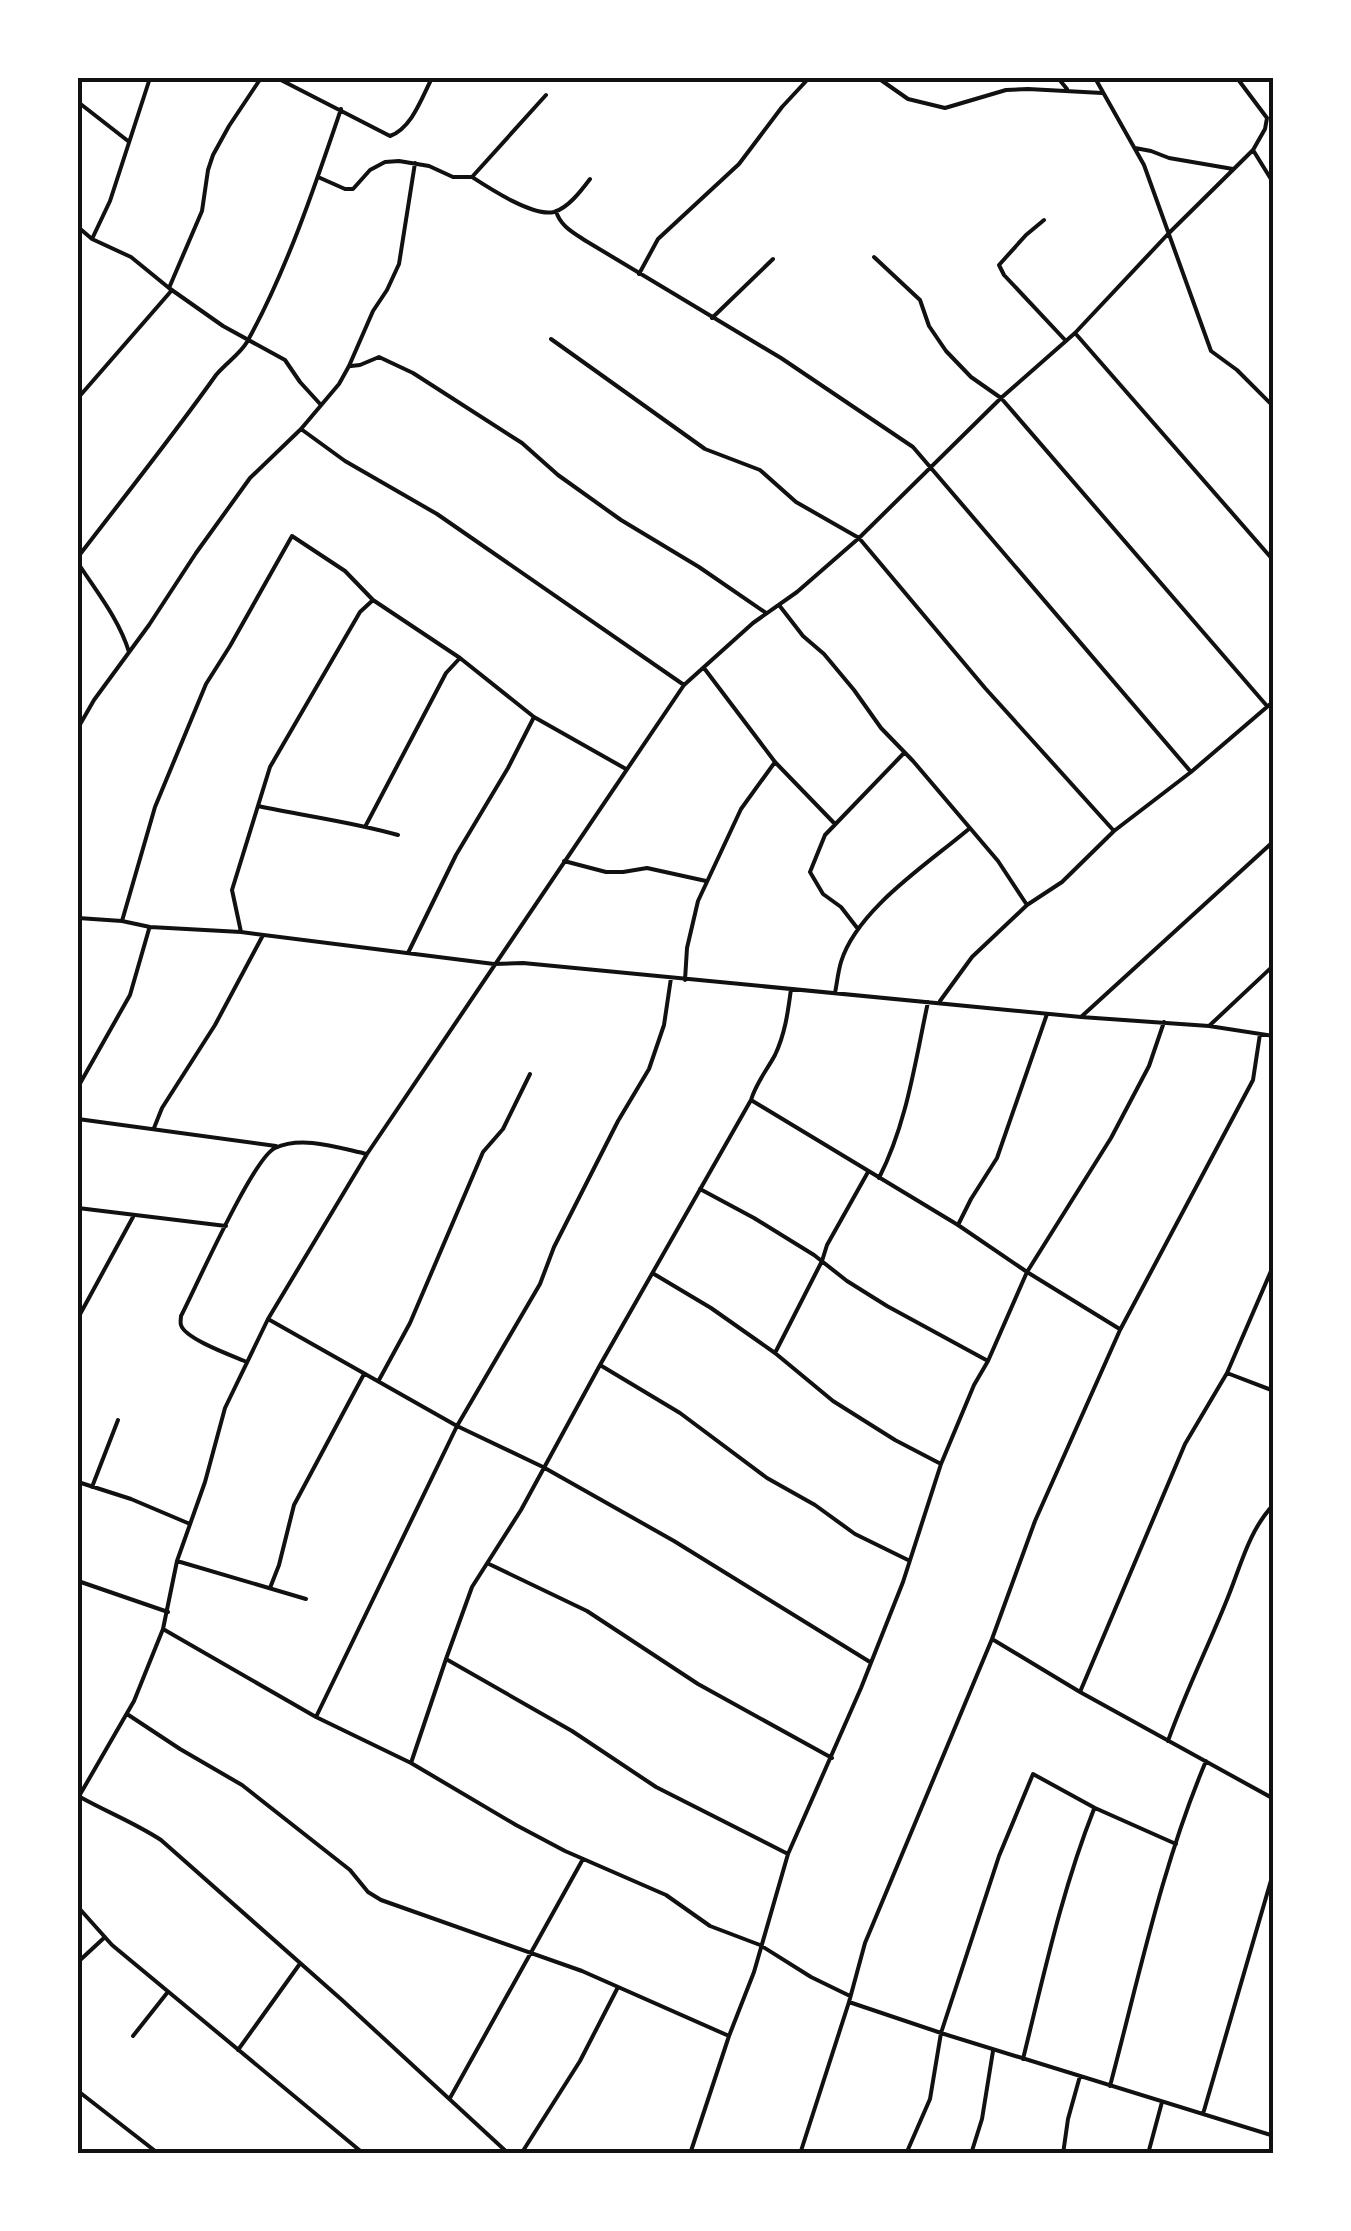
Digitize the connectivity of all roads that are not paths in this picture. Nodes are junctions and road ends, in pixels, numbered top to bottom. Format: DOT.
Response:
graph roads {
  1 [pos="150,78"];
  2 [pos="261,78"];
  3 [pos="276,78"];
  4 [pos="432,78"];
  5 [pos="808,78"];
  6 [pos="878,78"];
  7 [pos="1058,78"];
  8 [pos="1096,78"];
  9 [pos="1237,78"];
  10 [pos="1069,91"];
  11 [pos="1102,93"];
  12 [pos="546,95"];
  13 [pos="78,102"];
  14 [pos="340,109"];
  15 [pos="128,141"];
  16 [pos="1135,148"];
  17 [pos="1253,150"];
  18 [pos="416,163"];
  19 [pos="1234,169"];
  20 [pos="318,177"];
  21 [pos="472,177"];
  22 [pos="590,179"];
  23 [pos="1274,184"];
  24 [pos="556,212"];
  25 [pos="1044,220"];
  26 [pos="78,227"];
  27 [pos="1168,234"];
  28 [pos="92,239"];
  29 [pos="874,256"];
  30 [pos="774,259"];
  31 [pos="639,274"];
  32 [pos="171,289"];
  33 [pos="712,318"];
  34 [pos="1075,333"];
  35 [pos="551,339"];
  36 [pos="248,340"];
  37 [pos="1066,341"];
  38 [pos="349,366"];
  39 [pos="78,398"];
  40 [pos="1001,398"];
  41 [pos="321,405"];
  42 [pos="1274,407"];
  43 [pos="301,429"];
  44 [pos="931,466"];
  45 [pos="859,538"];
  46 [pos="78,560"];
  47 [pos="1274,561"];
  48 [pos="373,600"];
  49 [pos="779,604"];
  50 [pos="766,614"];
  51 [pos="129,652"];
  52 [pos="460,658"];
  53 [pos="704,668"];
  54 [pos="684,685"];
  55 [pos="1274,701"];
  56 [pos="1268,706"];
  57 [pos="534,717"];
  58 [pos="78,728"];
  59 [pos="905,752"];
  60 [pos="775,762"];
  61 [pos="626,769"];
  62 [pos="1190,772"];
  63 [pos="258,806"];
  64 [pos="835,824"];
  65 [pos="365,827"];
  66 [pos="970,828"];
  67 [pos="1114,831"];
  68 [pos="398,835"];
  69 [pos="1274,841"];
  70 [pos="564,861"];
  71 [pos="707,882"];
  72 [pos="1027,905"];
  73 [pos="78,918"];
  74 [pos="122,921"];
  75 [pos="150,927"];
  76 [pos="858,930"];
  77 [pos="240,932"];
  78 [pos="263,936"];
  79 [pos="408,953"];
  80 [pos="494,964"];
  81 [pos="1274,965"];
  82 [pos="671,978"];
  83 [pos="685,980"];
  84 [pos="791,989"];
  85 [pos="835,993"];
  86 [pos="928,1002"];
  87 [pos="939,1002"];
  88 [pos="1048,1014"];
  89 [pos="1080,1017"];
  90 [pos="1164,1022"];
  91 [pos="1209,1026"];
  92 [pos="1260,1034"];
  93 [pos="1274,1036"];
  94 [pos="530,1074"];
  95 [pos="78,1087"];
  96 [pos="751,1100"];
  97 [pos="78,1119"];
  98 [pos="154,1128"];
  99 [pos="277,1146"];
  100 [pos="366,1154"];
  101 [pos="868,1172"];
  102 [pos="879,1178"];
  103 [pos="700,1190"];
  104 [pos="78,1208"];
  105 [pos="133,1216"];
  106 [pos="958,1225"];
  107 [pos="226,1226"];
  108 [pos="822,1261"];
  109 [pos="1274,1264"];
  110 [pos="1027,1272"];
  111 [pos="1272,1272"];
  112 [pos="653,1273"];
  113 [pos="78,1302"];
  114 [pos="87,1303"];
  115 [pos="78,1318"];
  116 [pos="268,1319"];
  117 [pos="1120,1330"];
  118 [pos="775,1353"];
  119 [pos="988,1361"];
  120 [pos="247,1362"];
  121 [pos="600,1365"];
  122 [pos="365,1372"];
  123 [pos="1227,1373"];
  124 [pos="378,1380"];
  125 [pos="1274,1391"];
  126 [pos="118,1420"];
  127 [pos="457,1426"];
  128 [pos="942,1464"];
  129 [pos="544,1467"];
  130 [pos="78,1482"];
  131 [pos="92,1487"];
  132 [pos="1274,1504"];
  133 [pos="190,1524"];
  134 [pos="177,1561"];
  135 [pos="909,1561"];
  136 [pos="489,1564"];
  137 [pos="78,1581"];
  138 [pos="270,1588"];
  139 [pos="306,1599"];
  140 [pos="168,1612"];
  141 [pos="163,1629"];
  142 [pos="992,1639"];
  143 [pos="446,1659"];
  144 [pos="870,1662"];
  145 [pos="1080,1692"];
  146 [pos="127,1714"];
  147 [pos="316,1718"];
  148 [pos="1168,1740"];
  149 [pos="832,1758"];
  150 [pos="1206,1762"];
  151 [pos="411,1763"];
  152 [pos="78,1797"];
  153 [pos="1274,1799"];
  154 [pos="1094,1808"];
  155 [pos="1176,1844"];
  156 [pos="788,1854"];
  157 [pos="583,1858"];
  158 [pos="1274,1870"];
  159 [pos="78,1907"];
  160 [pos="104,1937"];
  161 [pos="760,1945"];
  162 [pos="530,1953"];
  163 [pos="78,1962"];
  164 [pos="300,1963"];
  165 [pos="618,1988"];
  166 [pos="168,1992"];
  167 [pos="849,1999"];
  168 [pos="940,2034"];
  169 [pos="132,2036"];
  170 [pos="729,2036"];
  171 [pos="238,2050"];
  172 [pos="994,2050"];
  173 [pos="1023,2059"];
  174 [pos="1080,2076"];
  175 [pos="1110,2086"];
  176 [pos="78,2090"];
  177 [pos="450,2098"];
  178 [pos="1162,2102"];
  179 [pos="1202,2114"];
  180 [pos="1274,2136"];
  181 [pos="159,2154"];
  182 [pos="364,2154"];
  183 [pos="509,2154"];
  184 [pos="522,2154"];
  185 [pos="690,2154"];
  186 [pos="800,2154"];
  187 [pos="906,2154"];
  188 [pos="971,2154"];
  189 [pos="1063,2154"];
  190 [pos="1148,2154"];
  1 -- 15 [label="street"];
  2 -- 32 [label="street"];
  3 -- 14 [label="street"];
  4 -- 14 [label="street"];
  5 -- 31 [label="street"];
  6 -- 10 [label="street"];
  7 -- 10 [label="street"];
  8 -- 11 [label="street"];
  9 -- 17 [label="street"];
  10 -- 11 [label="street"];
  11 -- 16 [label="street"];
  12 -- 21 [label="street"];
  13 -- 15 [label="street"];
  14 -- 20 [label="street"];
  15 -- 28 [label="street"];
  16 -- 19 [label="street"];
  16 -- 27 [label="street"];
  17 -- 19 [label="street"];
  17 -- 23 [label="street"];
  18 -- 20 [label="street"];
  18 -- 21 [label="street"];
  18 -- 38 [label="street"];
  19 -- 27 [label="street"];
  20 -- 36 [label="street"];
  21 -- 24 [label="street"];
  22 -- 24 [label="street"];
  24 -- 31 [label="street"];
  25 -- 37 [label="street"];
  26 -- 28 [label="street"];
  27 -- 34 [label="street"];
  27 -- 42 [label="street"];
  28 -- 32 [label="street"];
  29 -- 40 [label="street"];
  30 -- 33 [label="street"];
  31 -- 33 [label="street"];
  32 -- 36 [label="street"];
  32 -- 39 [label="street"];
  33 -- 44 [label="street"];
  34 -- 37 [label="street"];
  34 -- 47 [label="street"];
  35 -- 45 [label="street"];
  36 -- 41 [label="street"];
  36 -- 46 [label="street"];
  37 -- 40 [label="street"];
  38 -- 41 [label="street"];
  38 -- 50 [label="street"];
  40 -- 44 [label="street"];
  40 -- 56 [label="street"];
  41 -- 43 [label="street"];
  43 -- 51 [label="street"];
  43 -- 54 [label="street"];
  44 -- 45 [label="street"];
  44 -- 62 [label="street"];
  45 -- 49 [label="street"];
  45 -- 67 [label="street"];
  46 -- 51 [label="street"];
  48 -- 52 [label="street"];
  48 -- 63 [label="street"];
  48 -- 74 [label="street"];
  49 -- 50 [label="street"];
  49 -- 59 [label="street"];
  50 -- 53 [label="street"];
  51 -- 58 [label="street"];
  52 -- 57 [label="street"];
  52 -- 65 [label="street"];
  53 -- 54 [label="street"];
  53 -- 60 [label="street"];
  54 -- 61 [label="street"];
  55 -- 56 [label="street"];
  56 -- 62 [label="street"];
  57 -- 61 [label="street"];
  57 -- 79 [label="street"];
  59 -- 64 [label="street"];
  59 -- 66 [label="street"];
  60 -- 64 [label="street"];
  60 -- 71 [label="street"];
  61 -- 70 [label="street"];
  62 -- 67 [label="street"];
  63 -- 65 [label="street"];
  63 -- 77 [label="street"];
  64 -- 76 [label="street"];
  65 -- 68 [label="street"];
  66 -- 72 [label="street"];
  66 -- 76 [label="street"];
  67 -- 72 [label="street"];
  69 -- 89 [label="street"];
  70 -- 71 [label="street"];
  70 -- 80 [label="street"];
  71 -- 83 [label="street"];
  72 -- 87 [label="street"];
  73 -- 74 [label="street"];
  74 -- 75 [label="street"];
  75 -- 77 [label="street"];
  75 -- 95 [label="street"];
  76 -- 85 [label="street"];
  77 -- 78 [label="street"];
  78 -- 79 [label="street"];
  78 -- 98 [label="street"];
  79 -- 80 [label="street"];
  80 -- 82 [label="street"];
  80 -- 100 [label="street"];
  81 -- 91 [label="street"];
  82 -- 83 [label="street"];
  82 -- 127 [label="street"];
  83 -- 84 [label="street"];
  84 -- 85 [label="street"];
  84 -- 96 [label="street"];
  85 -- 86 [label="street"];
  86 -- 87 [label="street"];
  86 -- 102 [label="street"];
  87 -- 88 [label="street"];
  88 -- 89 [label="street"];
  88 -- 106 [label="street"];
  89 -- 90 [label="street"];
  90 -- 91 [label="street"];
  90 -- 110 [label="street"];
  91 -- 92 [label="street"];
  92 -- 93 [label="street"];
  92 -- 117 [label="street"];
  94 -- 124 [label="street"];
  96 -- 101 [label="street"];
  96 -- 103 [label="street"];
  97 -- 98 [label="street"];
  98 -- 99 [label="street"];
  99 -- 100 [label="street"];
  99 -- 107 [label="street"];
  100 -- 116 [label="street"];
  101 -- 102 [label="street"];
  101 -- 108 [label="street"];
  102 -- 106 [label="street"];
  103 -- 108 [label="street"];
  103 -- 112 [label="street"];
  104 -- 105 [label="street"];
  105 -- 107 [label="street"];
  105 -- 114 [label="street"];
  106 -- 110 [label="street"];
  107 -- 120 [label="street"];
  108 -- 118 [label="street"];
  108 -- 119 [label="street"];
  109 -- 111 [label="street"];
  110 -- 117 [label="street"];
  110 -- 119 [label="street"];
  111 -- 123 [label="street"];
  112 -- 118 [label="street"];
  112 -- 121 [label="street"];
  113 -- 114 [label="street"];
  114 -- 115 [label="street"];
  116 -- 120 [label="street"];
  116 -- 122 [label="street"];
  117 -- 142 [label="street"];
  118 -- 128 [label="street"];
  119 -- 128 [label="street"];
  120 -- 133 [label="street"];
  121 -- 129 [label="street"];
  121 -- 135 [label="street"];
  122 -- 124 [label="street"];
  122 -- 138 [label="street"];
  123 -- 125 [label="street"];
  123 -- 145 [label="street"];
  124 -- 127 [label="street"];
  126 -- 131 [label="street"];
  127 -- 129 [label="street"];
  127 -- 147 [label="street"];
  128 -- 135 [label="street"];
  129 -- 136 [label="street"];
  129 -- 144 [label="street"];
  130 -- 131 [label="street"];
  131 -- 133 [label="street"];
  132 -- 148 [label="street"];
  133 -- 134 [label="street"];
  134 -- 138 [label="street"];
  134 -- 140 [label="street"];
  135 -- 144 [label="street"];
  136 -- 143 [label="street"];
  136 -- 149 [label="street"];
  137 -- 140 [label="street"];
  138 -- 139 [label="street"];
  140 -- 141 [label="street"];
  141 -- 146 [label="street"];
  141 -- 147 [label="street"];
  142 -- 145 [label="street"];
  142 -- 167 [label="street"];
  143 -- 151 [label="street"];
  143 -- 156 [label="street"];
  144 -- 149 [label="street"];
  145 -- 148 [label="street"];
  146 -- 152 [label="street"];
  146 -- 162 [label="street"];
  147 -- 151 [label="street"];
  148 -- 150 [label="street"];
  149 -- 156 [label="street"];
  150 -- 153 [label="street"];
  150 -- 155 [label="street"];
  151 -- 157 [label="street"];
  152 -- 164 [label="street"];
  154 -- 155 [label="street"];
  154 -- 168 [label="street"];
  154 -- 173 [label="street"];
  155 -- 175 [label="street"];
  156 -- 161 [label="street"];
  157 -- 161 [label="street"];
  157 -- 162 [label="street"];
  158 -- 179 [label="street"];
  159 -- 160 [label="street"];
  160 -- 163 [label="street"];
  160 -- 166 [label="street"];
  161 -- 167 [label="street"];
  161 -- 170 [label="street"];
  162 -- 165 [label="street"];
  162 -- 177 [label="street"];
  164 -- 171 [label="street"];
  164 -- 177 [label="street"];
  165 -- 170 [label="street"];
  165 -- 184 [label="street"];
  166 -- 169 [label="street"];
  166 -- 171 [label="street"];
  167 -- 168 [label="street"];
  167 -- 186 [label="street"];
  168 -- 172 [label="street"];
  168 -- 187 [label="street"];
  170 -- 185 [label="street"];
  171 -- 182 [label="street"];
  172 -- 173 [label="street"];
  172 -- 188 [label="street"];
  173 -- 174 [label="street"];
  174 -- 175 [label="street"];
  174 -- 189 [label="street"];
  175 -- 178 [label="street"];
  176 -- 181 [label="street"];
  177 -- 183 [label="street"];
  178 -- 179 [label="street"];
  178 -- 190 [label="street"];
  179 -- 180 [label="street"];
}
